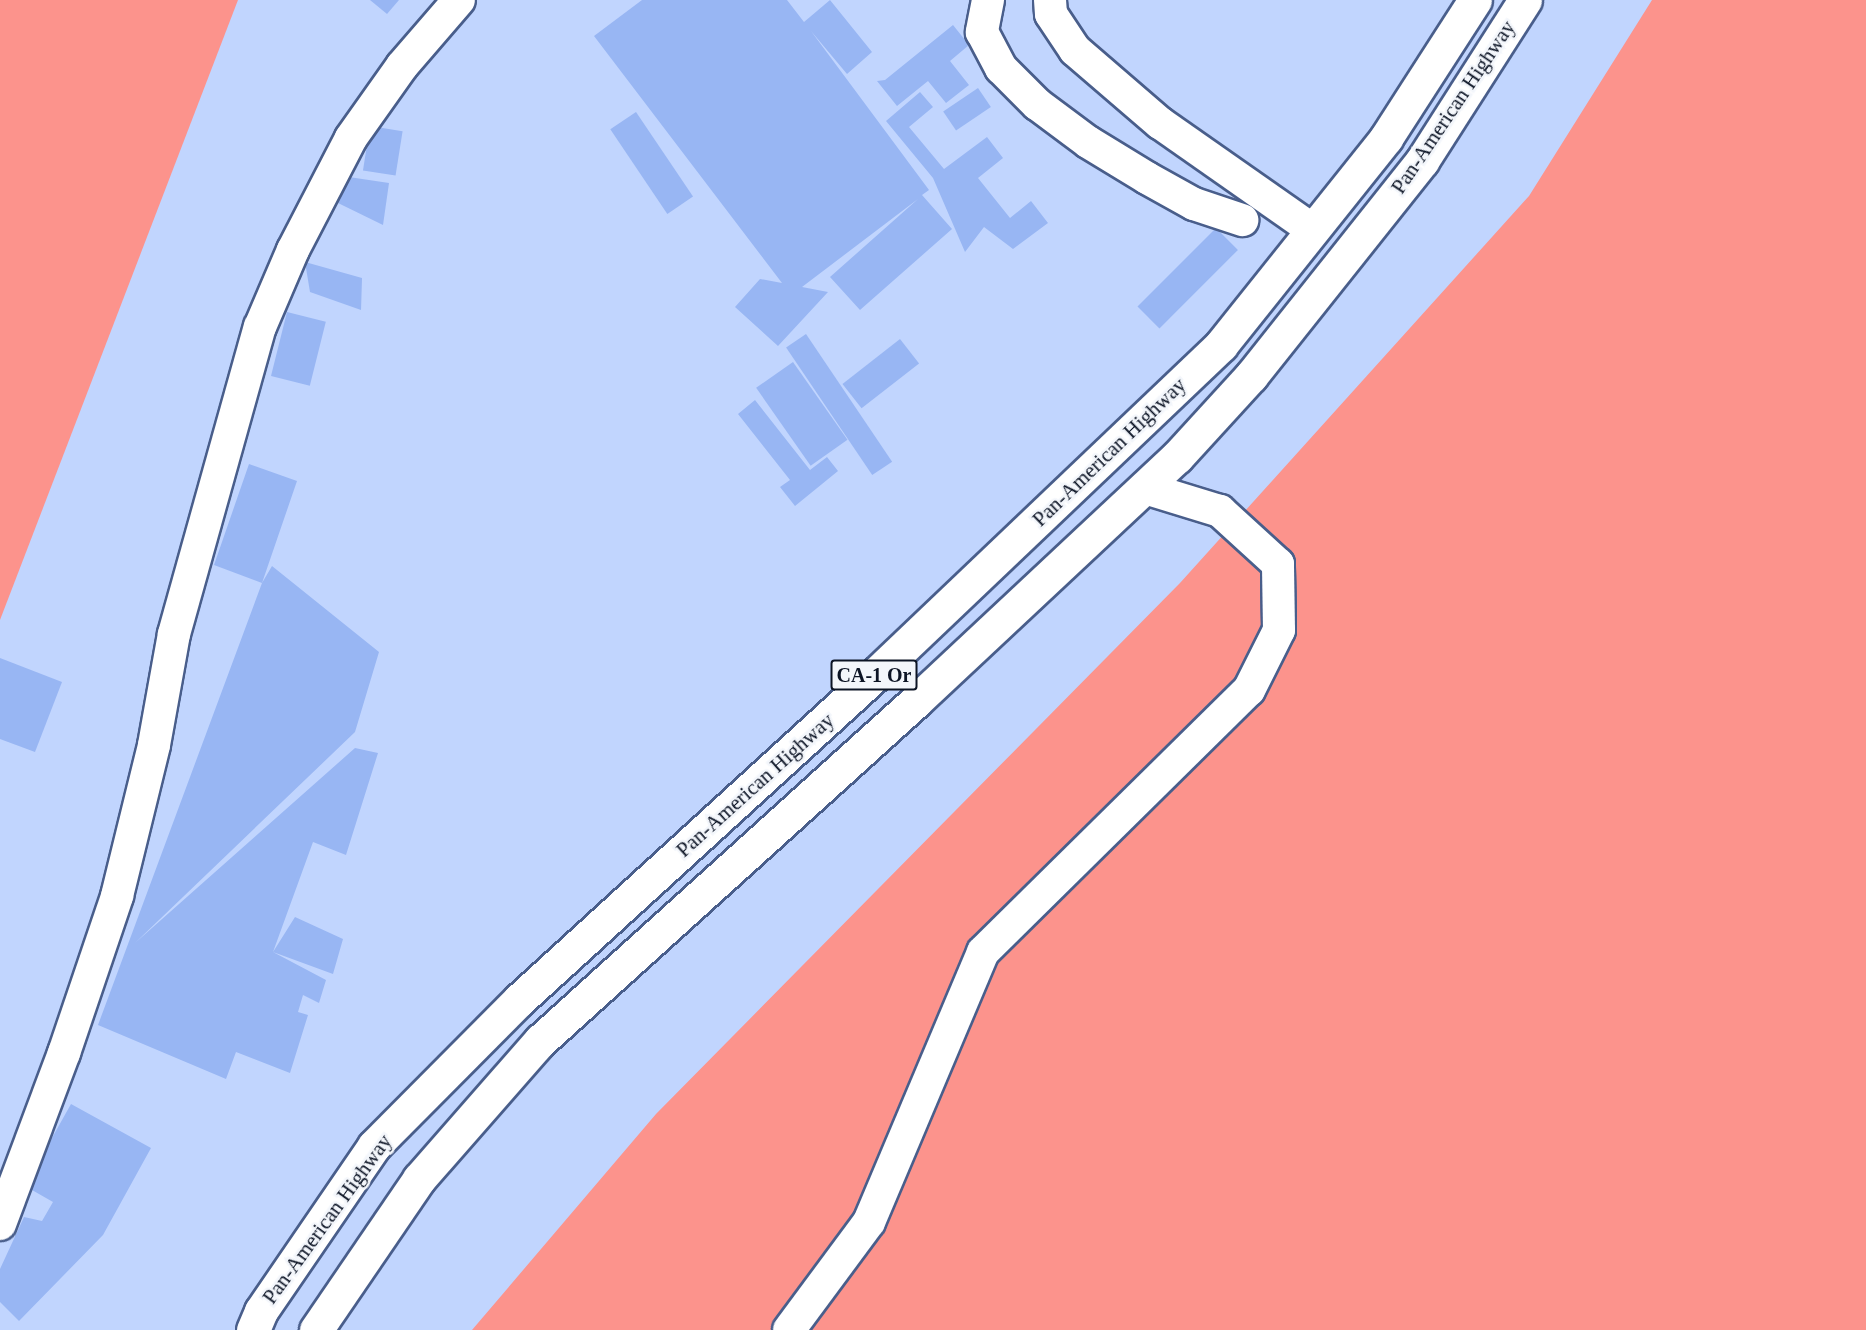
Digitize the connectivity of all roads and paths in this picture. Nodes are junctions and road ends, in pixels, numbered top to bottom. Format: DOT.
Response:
graph roads {
  1 [pos="459,0"];
  2 [pos="988,0"];
  3 [pos="1050,0"];
  4 [pos="1475,0"];
  5 [pos="1525,0"];
  6 [pos="1242,220"];
  7 [pos="1313,230"];
  8 [pos="1271,282"];
  9 [pos="1305,308"];
  10 [pos="1145,488"];
  11 [pos="0,1224"];
  12 [pos="253,1330"];
  13 [pos="316,1330"];
  14 [pos="789,1330"];
  1 -- 11 [label="street"];
  2 -- 6 [label="street"];
  3 -- 7 [label="street"];
  4 -- 7 [label="highway, Pan-American Highway / CA-1 Or"];
  5 -- 9 [label="highway, Pan-American Highway / CA-1 Or"];
  7 -- 8 [label="highway, Pan-American Highway / CA-1 Or"];
  8 -- 9 [label="highway"];
  8 -- 12 [label="highway, Pan-American Highway / CA-1 Or"];
  9 -- 10 [label="highway, Pan-American Highway / CA-1 Or"];
  10 -- 13 [label="highway, Pan-American Highway / CA-1 Or"];
  10 -- 14 [label="street"];
}
